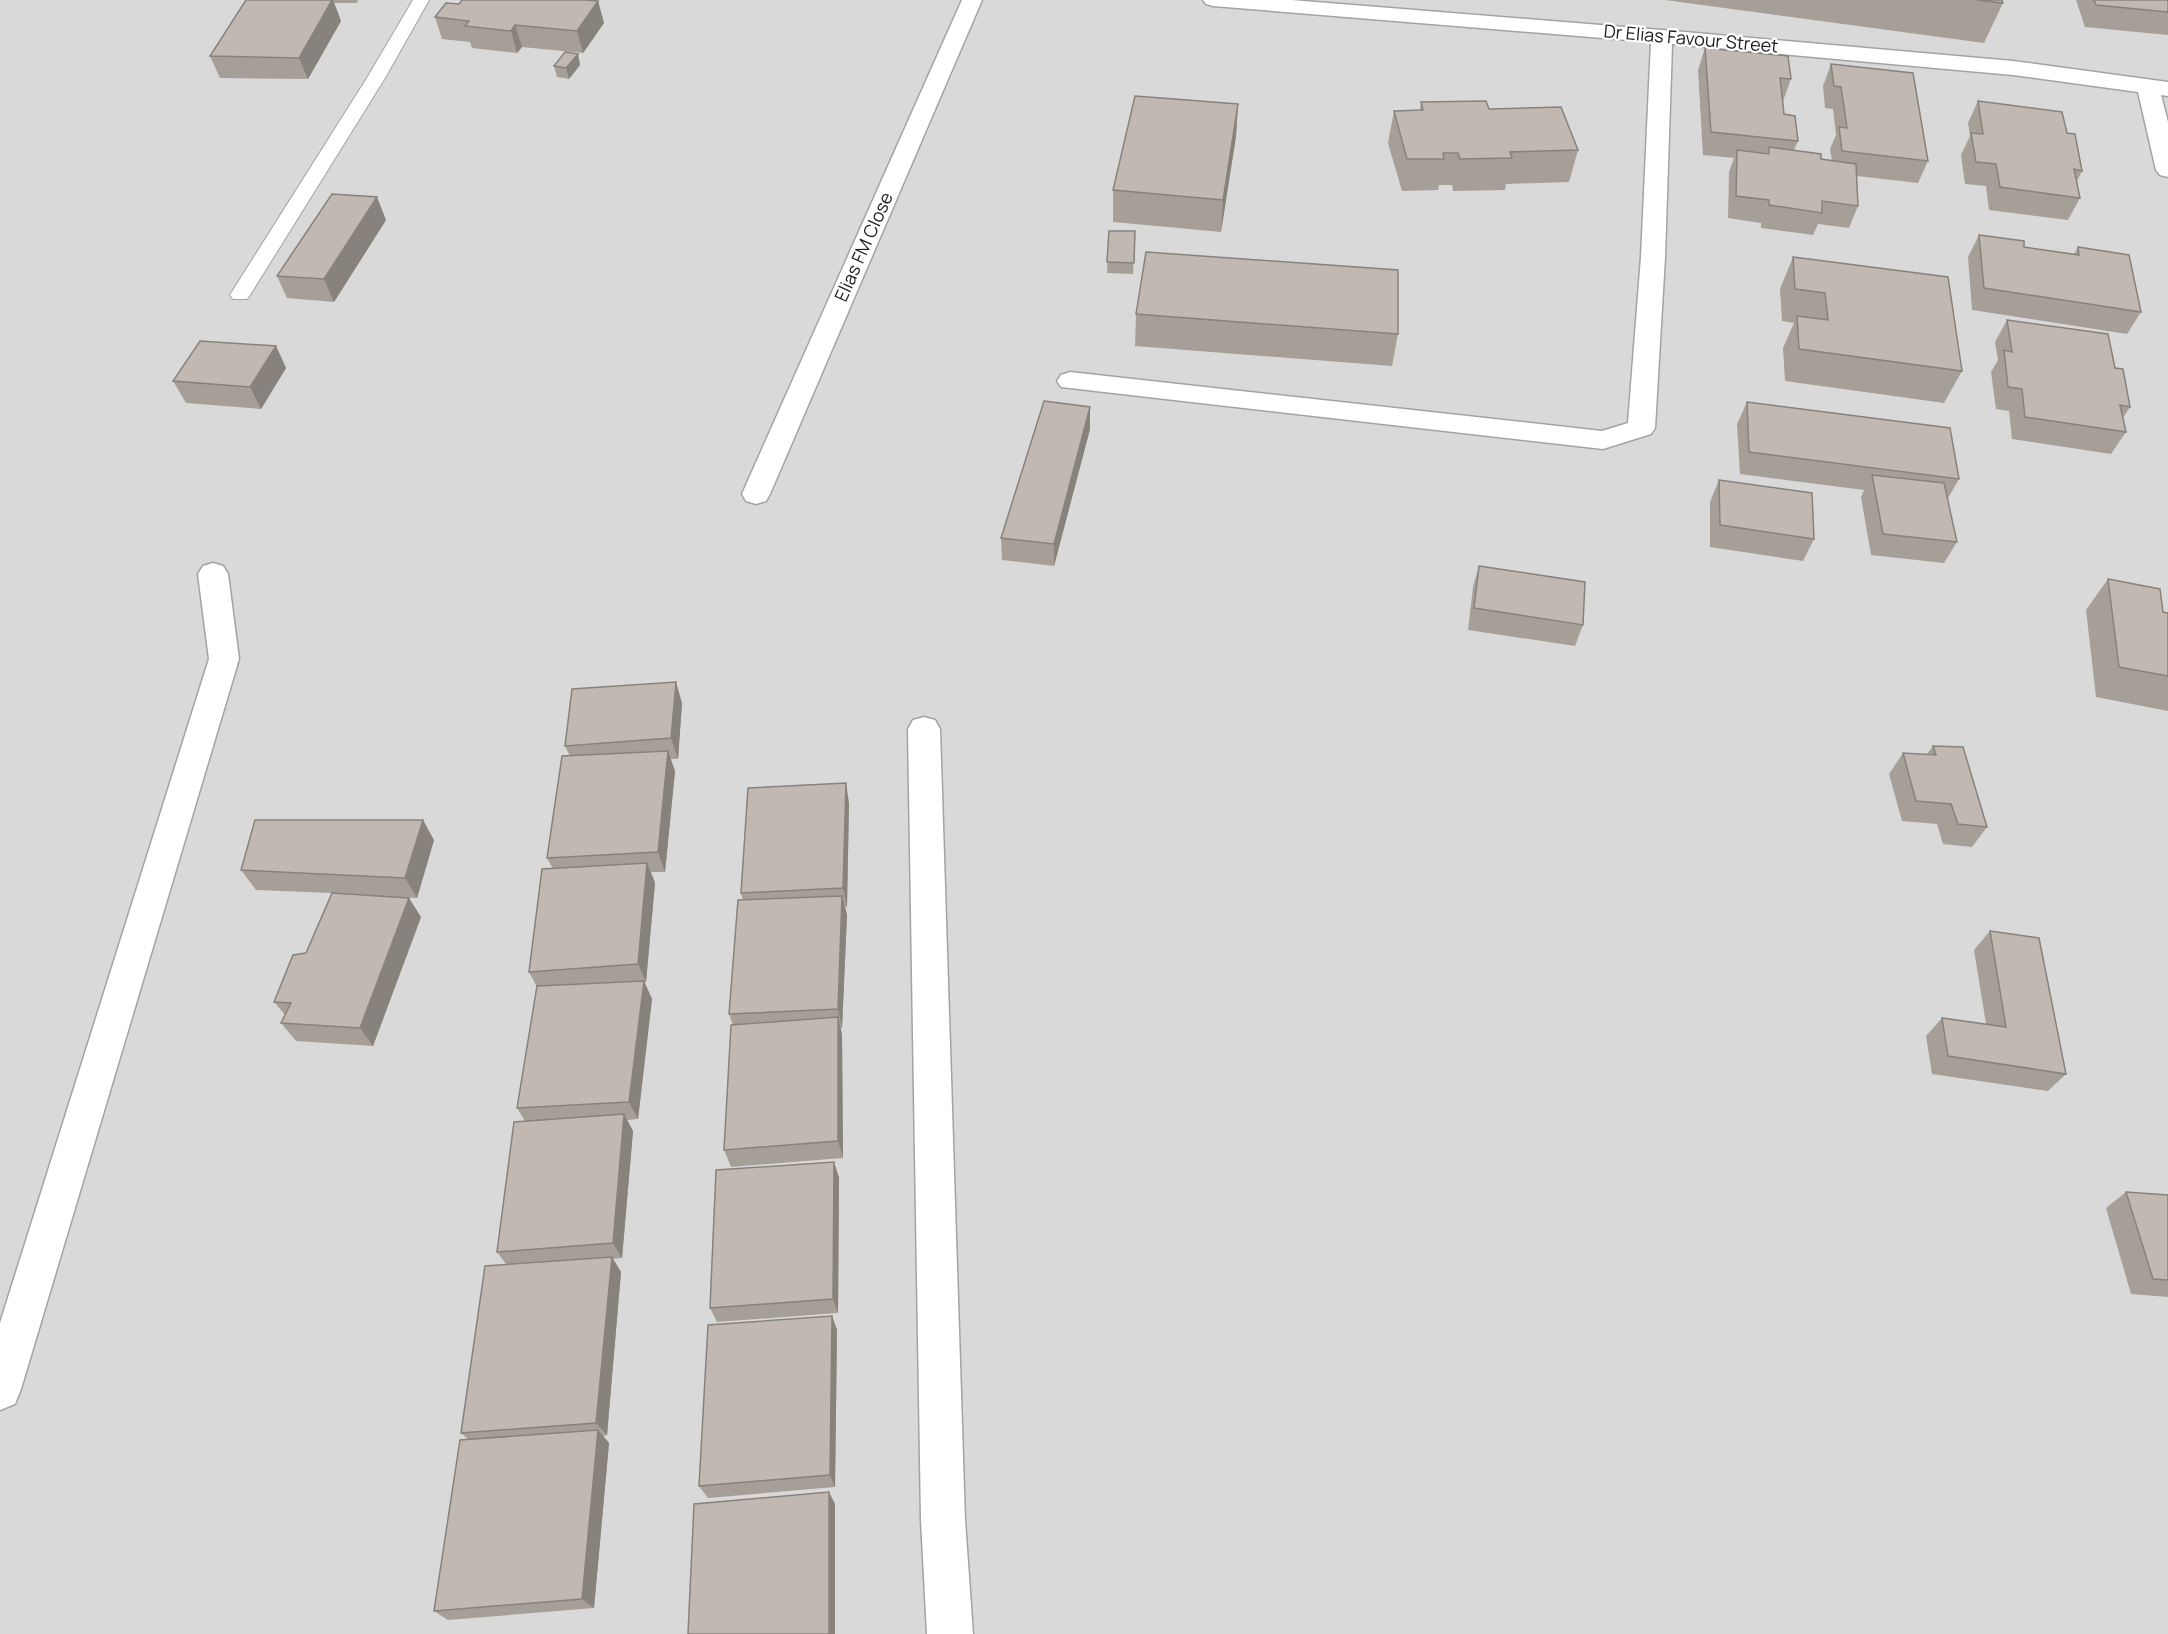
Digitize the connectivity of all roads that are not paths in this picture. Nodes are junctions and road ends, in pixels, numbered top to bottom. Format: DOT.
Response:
graph roads {
  1 [pos="421,0"];
  2 [pos="972,0"];
  3 [pos="1213,0"];
  4 [pos="1662,36"];
  5 [pos="2158,88"];
  6 [pos="2168,170"];
  7 [pos="240,295"];
  8 [pos="1070,381"];
  9 [pos="756,494"];
  10 [pos="213,574"];
  11 [pos="924,729"];
  12 [pos="0,1389"];
  13 [pos="950,1634"];
  1 -- 7 [label="lane"];
  2 -- 9 [label="street, Elias FM Close"];
  3 -- 4 [label="street, Dr Elias Favour Street"];
  4 -- 5 [label="street, Dr Elias Favour Street"];
  4 -- 8 [label="street"];
  5 -- 6 [label="street"];
  10 -- 12 [label="street"];
  11 -- 13 [label="street"];
}
